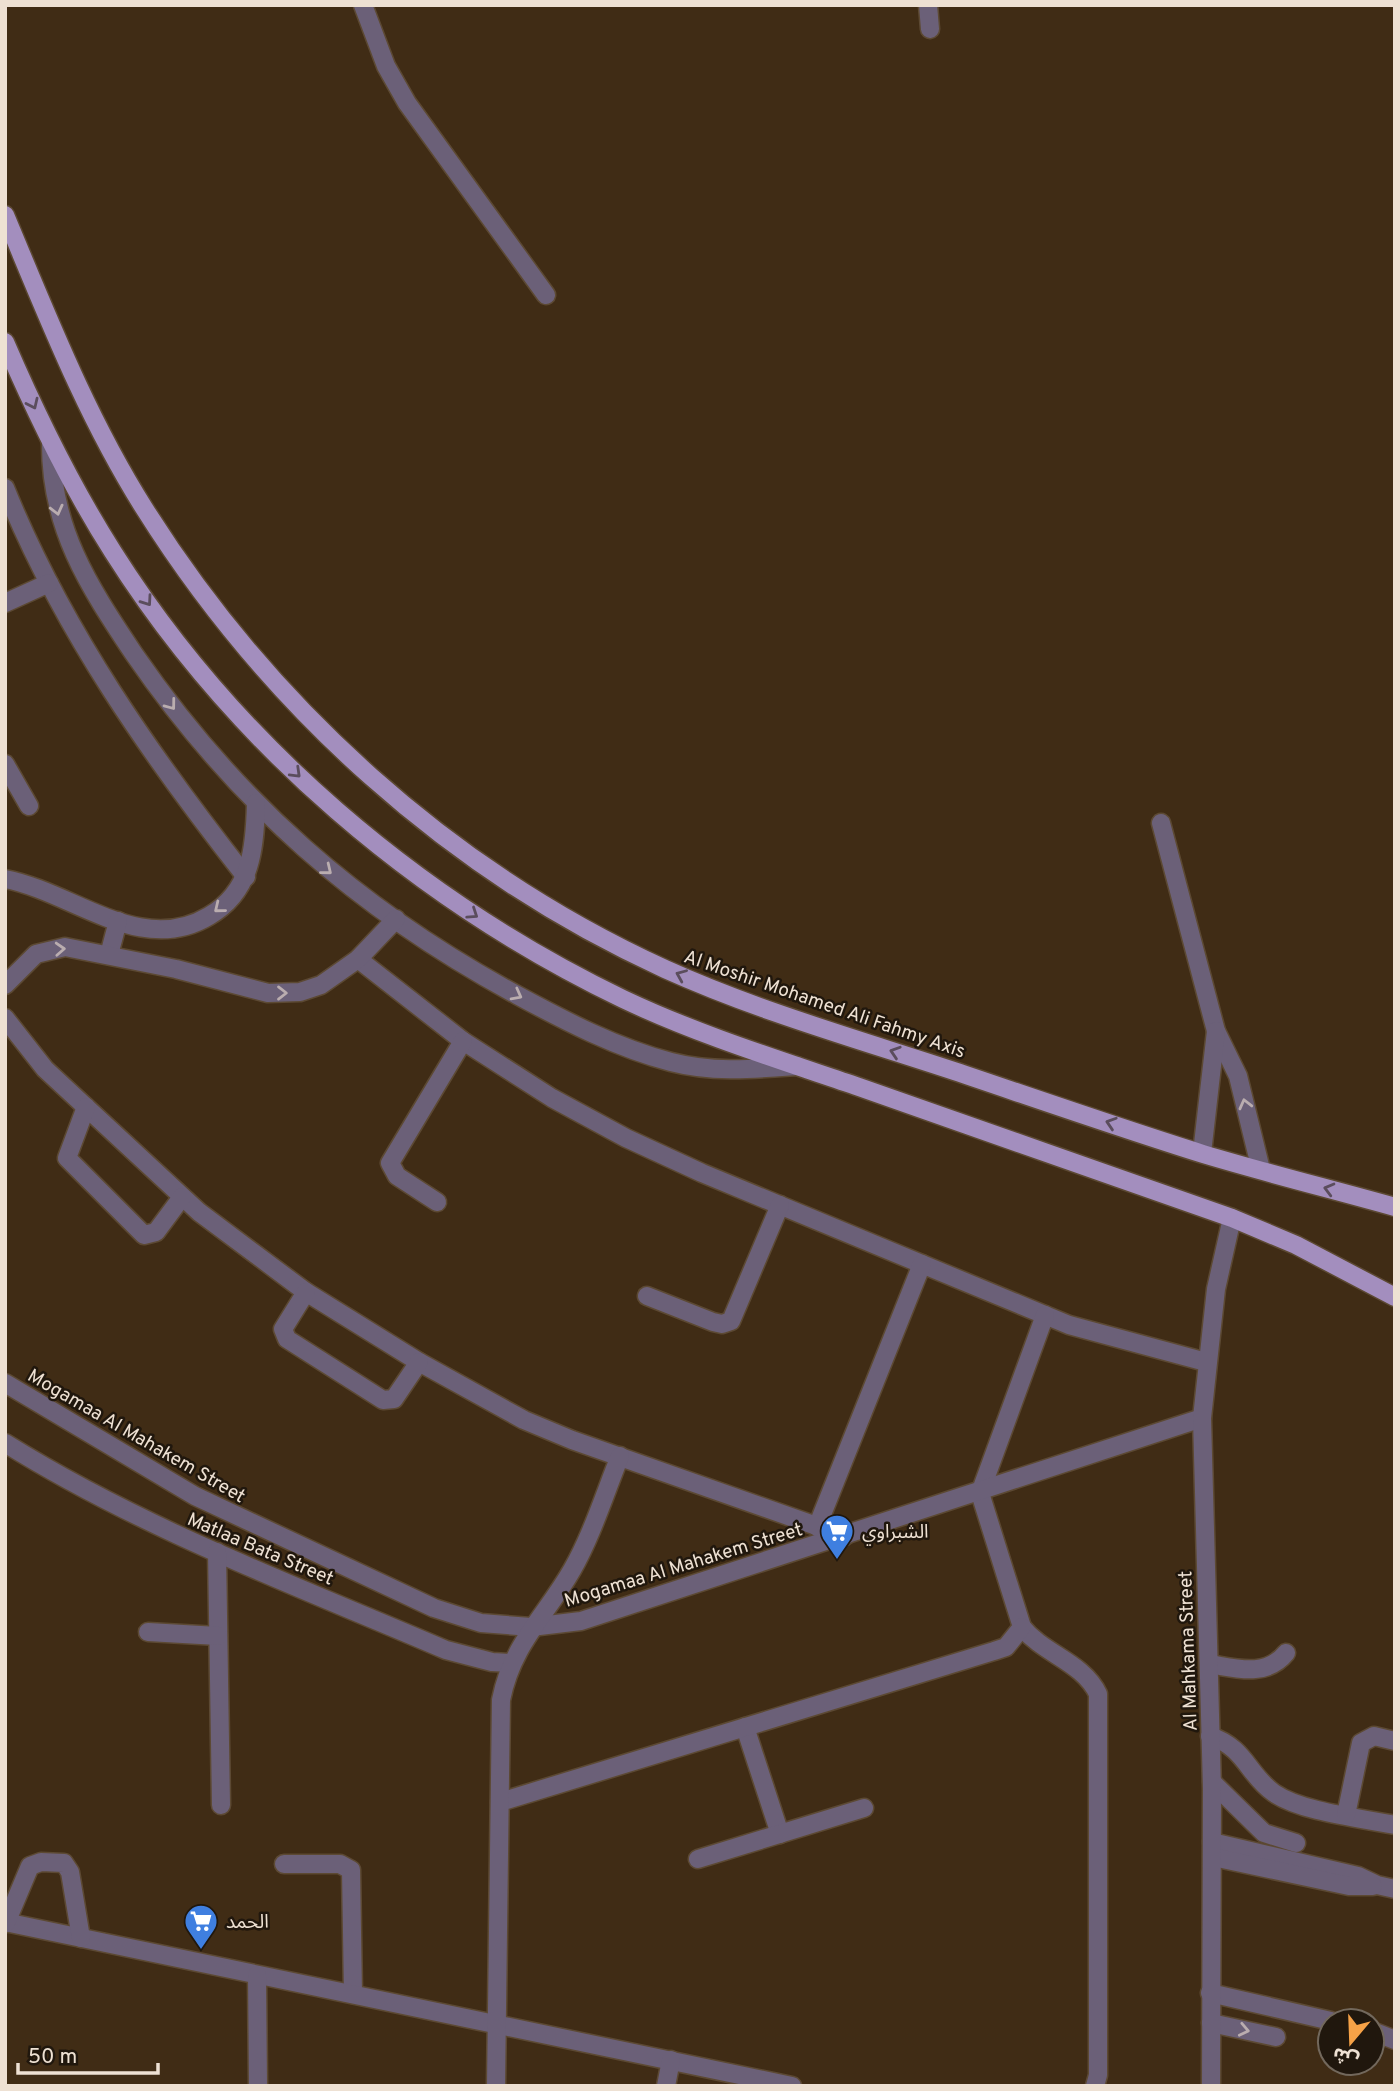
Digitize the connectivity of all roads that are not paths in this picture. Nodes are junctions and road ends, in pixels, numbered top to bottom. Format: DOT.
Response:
graph roads {
  1 [pos="363,5"];
  2 [pos="928,5"];
  3 [pos="930,29"];
  4 [pos="5,215"];
  5 [pos="546,295"];
  6 [pos="5,342"];
  7 [pos="51,442"];
  8 [pos="5,488"];
  9 [pos="49,583"];
  10 [pos="5,603"];
  11 [pos="5,764"];
  12 [pos="256,803"];
  13 [pos="29,806"];
  14 [pos="1161,823"];
  15 [pos="246,877"];
  16 [pos="5,879"];
  17 [pos="396,919"];
  18 [pos="118,921"];
  19 [pos="109,955"];
  20 [pos="358,959"];
  21 [pos="5,985"];
  22 [pos="5,1018"];
  23 [pos="1216,1031"];
  24 [pos="463,1041"];
  25 [pos="797,1066"];
  26 [pos="86,1107"];
  27 [pos="1202,1153"];
  28 [pos="1261,1170"];
  29 [pos="182,1197"];
  30 [pos="437,1202"];
  31 [pos="780,1205"];
  32 [pos="1395,1206"];
  33 [pos="1232,1218"];
  34 [pos="922,1264"];
  35 [pos="306,1292"];
  36 [pos="647,1296"];
  37 [pos="1395,1297"];
  38 [pos="1045,1315"];
  39 [pos="419,1362"];
  40 [pos="1206,1362"];
  41 [pos="5,1383"];
  42 [pos="1202,1418"];
  43 [pos="5,1443"];
  44 [pos="620,1456"];
  45 [pos="981,1493"];
  46 [pos="817,1527"];
  47 [pos="845,1536"];
  48 [pos="217,1552"];
  49 [pos="531,1627"];
  50 [pos="1022,1627"];
  51 [pos="148,1632"];
  52 [pos="218,1636"];
  53 [pos="1286,1653"];
  54 [pos="511,1663"];
  55 [pos="1209,1664"];
  56 [pos="745,1727"];
  57 [pos="1210,1736"];
  58 [pos="1395,1741"];
  59 [pos="1212,1782"];
  60 [pos="500,1802"];
  61 [pos="221,1805"];
  62 [pos="864,1808"];
  63 [pos="1346,1815"];
  64 [pos="1395,1825"];
  65 [pos="780,1834"];
  66 [pos="1296,1843"];
  67 [pos="1212,1849"];
  68 [pos="698,1859"];
  69 [pos="284,1864"];
  70 [pos="1395,1889"];
  71 [pos="6,1923"];
  72 [pos="80,1938"];
  73 [pos="257,1975"];
  74 [pos="353,1994"];
  75 [pos="1210,1998"];
  76 [pos="1316,2018"];
  77 [pos="1211,2023"];
  78 [pos="496,2024"];
  79 [pos="1316,2028"];
  80 [pos="1276,2037"];
  81 [pos="671,2060"];
  82 [pos="501,2085"];
  83 [pos="258,2086"];
  84 [pos="666,2086"];
  85 [pos="792,2086"];
  86 [pos="1095,2086"];
  87 [pos="1211,2086"];
  1 -- 5 [label="street"];
  2 -- 3 [label="street"];
  27 -- 4 [label="main road, Al Moshir Mohamed Ali Fahmy Axis, one-way"];
  6 -- 7 [label="main road, one-way"];
  7 -- 12 [label="street, one-way"];
  7 -- 25 [label="main road, one-way"];
  8 -- 9 [label="street"];
  9 -- 10 [label="street"];
  9 -- 15 [label="street"];
  11 -- 13 [label="street"];
  12 -- 15 [label="street"];
  12 -- 17 [label="street, one-way"];
  14 -- 23 [label="street"];
  15 -- 18 [label="street, one-way"];
  16 -- 18 [label="street"];
  17 -- 20 [label="street"];
  17 -- 25 [label="street, one-way"];
  18 -- 19 [label="street"];
  19 -- 20 [label="street, one-way"];
  21 -- 19 [label="street, one-way"];
  20 -- 24 [label="street"];
  22 -- 26 [label="street"];
  23 -- 27 [label="street"];
  28 -- 23 [label="street, one-way"];
  24 -- 30 [label="street"];
  24 -- 31 [label="street"];
  25 -- 33 [label="main road"];
  26 -- 29 [label="street"];
  26 -- 29 [label="street"];
  27 -- 28 [label="main road, Al Moshir Mohamed Ali Fahmy Axis"];
  32 -- 28 [label="main road, Al Moshir Mohamed Ali Fahmy Axis, one-way"];
  29 -- 35 [label="street"];
  31 -- 34 [label="street"];
  31 -- 36 [label="street"];
  33 -- 37 [label="main road"];
  33 -- 40 [label="street, Al Mahkama Street"];
  34 -- 38 [label="street"];
  34 -- 46 [label="street"];
  35 -- 39 [label="street"];
  35 -- 39 [label="street"];
  38 -- 40 [label="street"];
  38 -- 45 [label="street"];
  39 -- 44 [label="street"];
  40 -- 42 [label="street, Al Mahkama Street"];
  41 -- 49 [label="street, Mogamaa Al Mahakem Street"];
  42 -- 45 [label="street, Mogamaa Al Mahakem Street"];
  42 -- 55 [label="street, Al Mahkama Street"];
  43 -- 48 [label="street, Matlaa Bata Street"];
  44 -- 46 [label="street"];
  44 -- 49 [label="street"];
  45 -- 47 [label="street, Mogamaa Al Mahakem Street"];
  45 -- 50 [label="street"];
  46 -- 47 [label="street"];
  47 -- 49 [label="street, Mogamaa Al Mahakem Street"];
  48 -- 52 [label="street"];
  48 -- 54 [label="street, Matlaa Bata Street"];
  49 -- 54 [label="street"];
  50 -- 56 [label="street"];
  50 -- 86 [label="street"];
  51 -- 52 [label="street"];
  52 -- 61 [label="street"];
  53 -- 55 [label="street"];
  54 -- 60 [label="street"];
  55 -- 57 [label="street, Al Mahkama Street"];
  56 -- 60 [label="street"];
  56 -- 65 [label="street"];
  57 -- 59 [label="street, Al Mahkama Street"];
  57 -- 63 [label="street"];
  58 -- 63 [label="street"];
  59 -- 66 [label="street"];
  59 -- 67 [label="street, Al Mahkama Street"];
  60 -- 78 [label="street"];
  62 -- 65 [label="street"];
  63 -- 64 [label="street"];
  65 -- 68 [label="street"];
  67 -- 70 [label="street"];
  67 -- 75 [label="street, Al Mahkama Street"];
  69 -- 74 [label="street"];
  71 -- 72 [label="street"];
  71 -- 72 [label="street"];
  72 -- 73 [label="street"];
  73 -- 74 [label="street"];
  73 -- 83 [label="street"];
  74 -- 78 [label="street"];
  75 -- 76 [label="street"];
  75 -- 77 [label="street, Al Mahkama Street"];
  75 -- 79 [label="street"];
  77 -- 80 [label="street, one-way"];
  77 -- 87 [label="street, Al Mahkama Street"];
  78 -- 81 [label="street"];
  78 -- 82 [label="street"];
  81 -- 84 [label="street"];
  81 -- 85 [label="street"];
}
